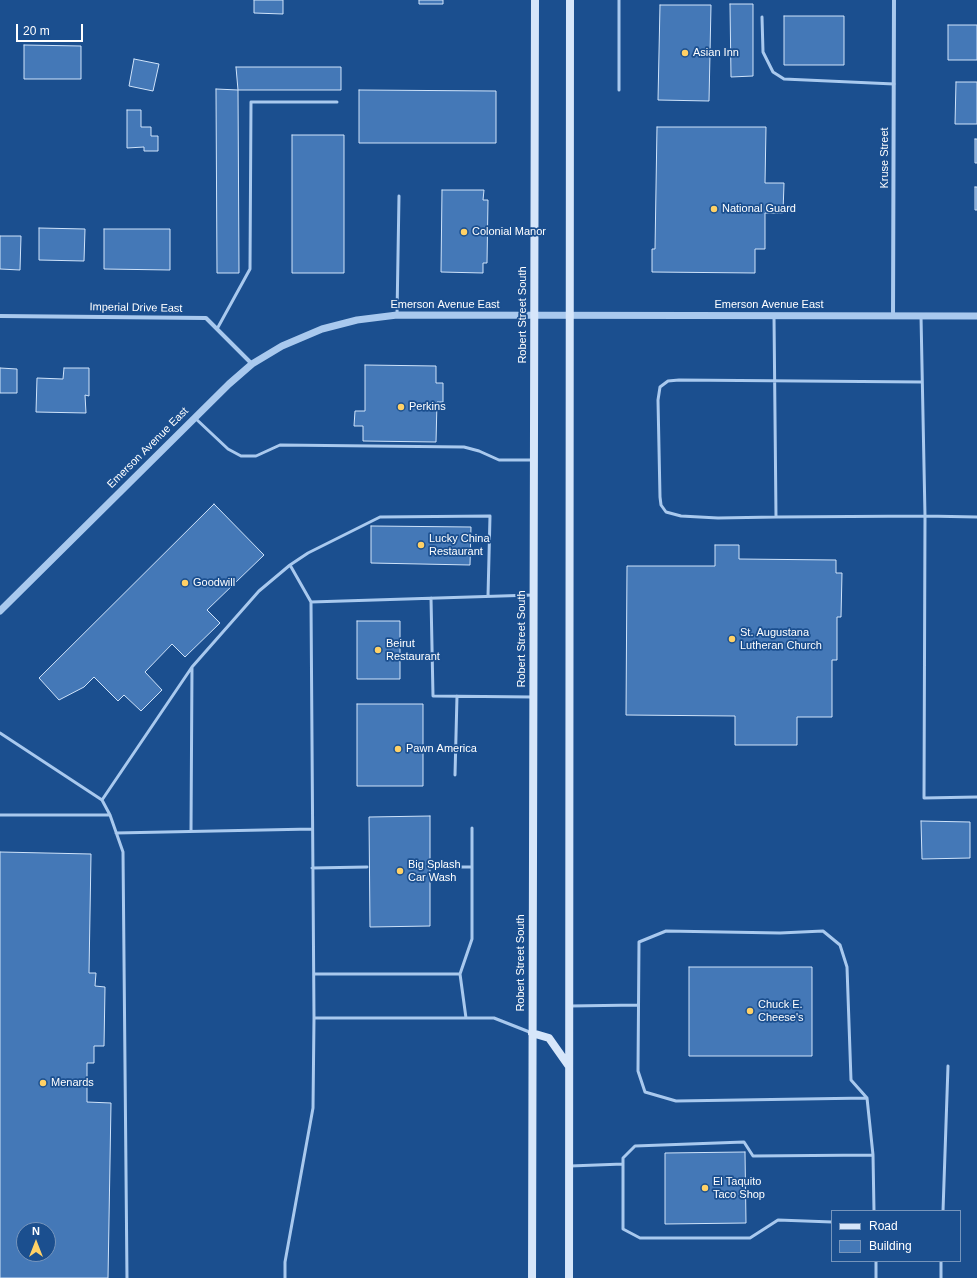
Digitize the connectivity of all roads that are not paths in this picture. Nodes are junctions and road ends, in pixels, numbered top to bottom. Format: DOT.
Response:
graph roads {
  1 [pos="535,0"];
  2 [pos="570,0"];
  3 [pos="619,0"];
  4 [pos="894,0"];
  5 [pos="762,17"];
  6 [pos="894,84"];
  7 [pos="619,90"];
  8 [pos="337,102"];
  9 [pos="399,196"];
  10 [pos="397,315"];
  11 [pos="0,316"];
  12 [pos="534,316"];
  13 [pos="569,316"];
  14 [pos="774,316"];
  15 [pos="893,316"];
  16 [pos="921,316"];
  17 [pos="977,316"];
  18 [pos="217,329"];
  19 [pos="252,364"];
  20 [pos="775,382"];
  21 [pos="922,382"];
  22 [pos="195,418"];
  23 [pos="534,460"];
  24 [pos="925,516"];
  25 [pos="977,516"];
  26 [pos="776,517"];
  27 [pos="290,565"];
  28 [pos="533,595"];
  29 [pos="488,596"];
  30 [pos="431,598"];
  31 [pos="311,602"];
  32 [pos="0,611"];
  33 [pos="192,667"];
  34 [pos="457,696"];
  35 [pos="533,697"];
  36 [pos="1,734"];
  37 [pos="0,740"];
  38 [pos="455,775"];
  39 [pos="977,797"];
  40 [pos="102,800"];
  41 [pos="0,815"];
  42 [pos="110,815"];
  43 [pos="472,828"];
  44 [pos="312,829"];
  45 [pos="191,831"];
  46 [pos="116,833"];
  47 [pos="367,867"];
  48 [pos="434,867"];
  49 [pos="472,867"];
  50 [pos="312,868"];
  51 [pos="314,974"];
  52 [pos="460,974"];
  53 [pos="638,1005"];
  54 [pos="568,1006"];
  55 [pos="314,1018"];
  56 [pos="466,1018"];
  57 [pos="532,1032"];
  58 [pos="568,1066"];
  59 [pos="948,1066"];
  60 [pos="867,1098"];
  61 [pos="873,1155"];
  62 [pos="623,1164"];
  63 [pos="568,1166"];
  64 [pos="874,1210"];
  65 [pos="943,1210"];
  66 [pos="831,1222"];
  67 [pos="876,1262"];
  68 [pos="942,1262"];
  69 [pos="127,1278"];
  70 [pos="285,1278"];
  71 [pos="532,1278"];
  72 [pos="569,1278"];
  73 [pos="876,1278"];
  74 [pos="941,1278"];
  1 -- 12 [label="main road, Robert Street South"];
  2 -- 13 [label="main road"];
  3 -- 7 [label="lane"];
  4 -- 6 [label="street, Kruse Street"];
  5 -- 6 [label="lane"];
  6 -- 15 [label="street, Kruse Street"];
  8 -- 18 [label="lane"];
  9 -- 10 [label="lane"];
  10 -- 12 [label="street, Emerson Avenue East"];
  10 -- 19 [label="street, Emerson Avenue East"];
  11 -- 18 [label="street, Imperial Drive East"];
  12 -- 13 [label="street, Emerson Avenue East"];
  12 -- 23 [label="main road, Robert Street South"];
  13 -- 14 [label="street, Emerson Avenue East"];
  13 -- 54 [label="main road"];
  14 -- 15 [label="street, Emerson Avenue East"];
  14 -- 20 [label="lane"];
  15 -- 16 [label="street, Emerson Avenue East"];
  16 -- 17 [label="street, Emerson Avenue East"];
  16 -- 21 [label="lane"];
  18 -- 19 [label="street, Imperial Drive East"];
  19 -- 22 [label="street, Emerson Avenue East"];
  20 -- 21 [label="lane"];
  20 -- 26 [label="lane"];
  20 -- 26 [label="lane"];
  21 -- 24 [label="lane"];
  22 -- 23 [label="lane"];
  22 -- 32 [label="street, Emerson Avenue East"];
  23 -- 28 [label="main road, Robert Street South"];
  24 -- 25 [label="lane"];
  24 -- 26 [label="lane"];
  24 -- 39 [label="lane"];
  27 -- 29 [label="lane"];
  27 -- 31 [label="lane"];
  27 -- 33 [label="lane"];
  28 -- 29 [label="lane"];
  28 -- 35 [label="main road, Robert Street South"];
  29 -- 30 [label="lane"];
  30 -- 31 [label="lane"];
  30 -- 34 [label="lane"];
  31 -- 44 [label="lane"];
  33 -- 40 [label="lane"];
  33 -- 45 [label="lane"];
  34 -- 35 [label="lane"];
  34 -- 38 [label="lane"];
  35 -- 57 [label="main road, Robert Street South"];
  36 -- 37 [label="lane"];
  36 -- 40 [label="lane"];
  40 -- 42 [label="lane"];
  41 -- 42 [label="lane"];
  42 -- 46 [label="lane"];
  43 -- 49 [label="lane"];
  44 -- 45 [label="lane"];
  44 -- 50 [label="lane"];
  45 -- 46 [label="lane"];
  46 -- 69 [label="lane"];
  47 -- 50 [label="lane"];
  48 -- 49 [label="lane"];
  49 -- 52 [label="lane"];
  50 -- 51 [label="lane"];
  51 -- 52 [label="lane"];
  51 -- 55 [label="lane"];
  52 -- 56 [label="lane"];
  53 -- 54 [label="lane"];
  53 -- 60 [label="lane"];
  53 -- 60 [label="lane"];
  54 -- 58 [label="main road"];
  55 -- 56 [label="lane"];
  55 -- 70 [label="lane"];
  56 -- 57 [label="lane"];
  57 -- 58 [label="main road"];
  57 -- 71 [label="main road, Robert Street South"];
  58 -- 63 [label="main road"];
  59 -- 65 [label="lane"];
  60 -- 61 [label="lane"];
  61 -- 62 [label="lane"];
  61 -- 64 [label="lane"];
  62 -- 63 [label="lane"];
  62 -- 66 [label="lane"];
  63 -- 72 [label="main road"];
  67 -- 73 [label="lane"];
  68 -- 74 [label="lane"];
}
